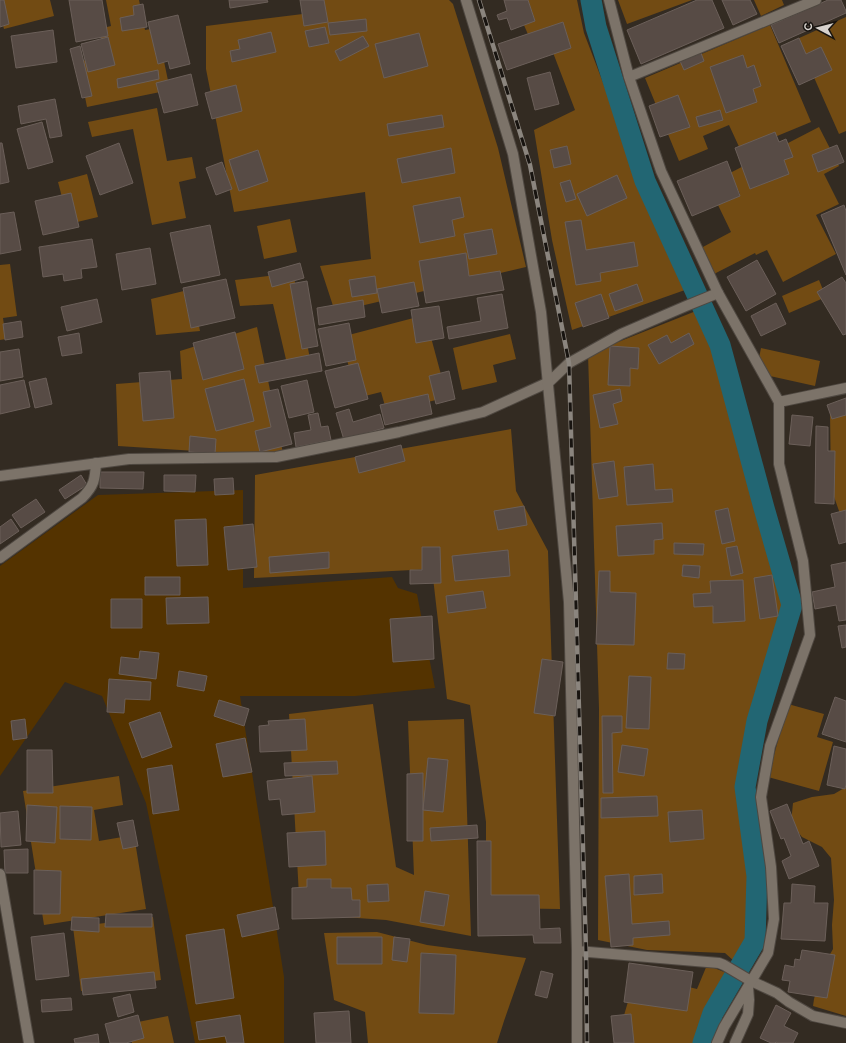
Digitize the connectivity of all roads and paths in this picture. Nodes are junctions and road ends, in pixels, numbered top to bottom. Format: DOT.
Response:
graph roads {
  1 [pos="466,0"];
  2 [pos="609,0"];
  3 [pos="816,0"];
  4 [pos="629,77"];
  5 [pos="718,293"];
  6 [pos="549,382"];
  7 [pos="846,388"];
  8 [pos="779,402"];
  9 [pos="96,463"];
  10 [pos="0,476"];
  11 [pos="0,558"];
  12 [pos="0,874"];
  13 [pos="577,951"];
  14 [pos="748,982"];
  15 [pos="846,1023"];
  16 [pos="28,1043"];
  17 [pos="576,1043"];
  18 [pos="717,1043"];
  19 [pos="735,1043"];
  1 -- 6 [label="street"];
  2 -- 4 [label="street"];
  3 -- 4 [label="street"];
  4 -- 5 [label="street"];
  5 -- 6 [label="street"];
  5 -- 8 [label="street"];
  6 -- 9 [label="street"];
  6 -- 13 [label="street"];
  7 -- 8 [label="street"];
  8 -- 14 [label="street"];
  9 -- 10 [label="street"];
  9 -- 11 [label="street"];
  12 -- 16 [label="street"];
  13 -- 14 [label="street"];
  13 -- 17 [label="street"];
  14 -- 15 [label="street"];
  14 -- 18 [label="street"];
  14 -- 19 [label="street"];
}
